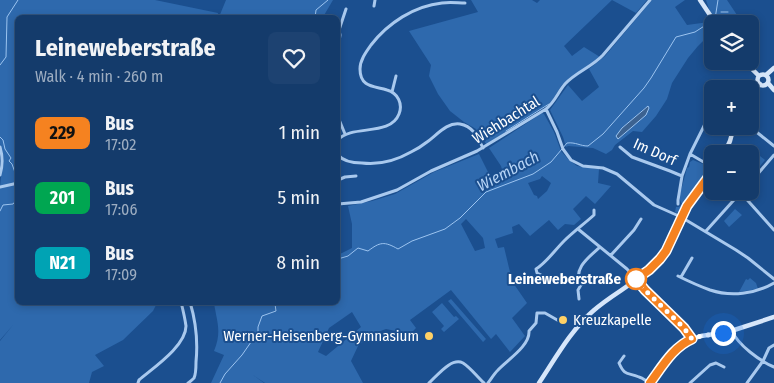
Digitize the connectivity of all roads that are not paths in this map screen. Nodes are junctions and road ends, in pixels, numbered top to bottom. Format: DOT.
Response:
graph roads {
  1 [pos="375,0"];
  2 [pos="430,0"];
  3 [pos="650,0"];
  4 [pos="700,0"];
  5 [pos="465,2"];
  6 [pos="432,5"];
  7 [pos="374,6"];
  8 [pos="346,9"];
  9 [pos="710,15"];
  10 [pos="340,27"];
  11 [pos="774,68"];
  12 [pos="751,70"];
  13 [pos="766,75"];
  14 [pos="396,76"];
  15 [pos="759,80"];
  16 [pos="768,83"];
  17 [pos="774,90"];
  18 [pos="392,92"];
  19 [pos="546,109"];
  20 [pos="340,122"];
  21 [pos="704,126"];
  22 [pos="345,134"];
  23 [pos="759,134"];
  24 [pos="340,138"];
  25 [pos="774,146"];
  26 [pos="0,147"];
  27 [pos="620,147"];
  28 [pos="484,148"];
  29 [pos="690,154"];
  30 [pos="774,156"];
  31 [pos="340,157"];
  32 [pos="704,162"];
  33 [pos="759,173"];
  34 [pos="0,176"];
  35 [pos="356,176"];
  36 [pos="682,176"];
  37 [pos="340,179"];
  38 [pos="704,182"];
  39 [pos="15,184"];
  40 [pos="0,187"];
  41 [pos="735,200"];
  42 [pos="749,200"];
  43 [pos="340,204"];
  44 [pos="678,204"];
  45 [pos="594,210"];
  46 [pos="681,217"];
  47 [pos="641,219"];
  48 [pos="578,229"];
  49 [pos="774,230"];
  50 [pos="706,232"];
  51 [pos="600,247"];
  52 [pos="611,255"];
  53 [pos="692,258"];
  54 [pos="542,266"];
  55 [pos="636,279"];
  56 [pos="774,279"];
  57 [pos="616,281"];
  58 [pos="774,283"];
  59 [pos="581,285"];
  60 [pos="579,300"];
  61 [pos="182,305"];
  62 [pos="191,305"];
  63 [pos="774,317"];
  64 [pos="559,321"];
  65 [pos="732,331"];
  66 [pos="692,339"];
  67 [pos="774,345"];
  68 [pos="624,356"];
  69 [pos="763,362"];
  70 [pos="724,368"];
  71 [pos="774,368"];
  72 [pos="138,383"];
  73 [pos="188,383"];
  74 [pos="429,383"];
  75 [pos="486,383"];
  76 [pos="539,383"];
  77 [pos="650,383"];
  78 [pos="690,383"];
  79 [pos="747,383"];
  1 -- 7 [label="street"];
  2 -- 6 [label="street"];
  3 -- 19 [label="street, Wiehbachtal"];
  4 -- 9 [label="main road"];
  5 -- 6 [label="street"];
  6 -- 18 [label="street"];
  8 -- 10 [label="street"];
  11 -- 13 [label="main road"];
  12 -- 15 [label="main road"];
  13 -- 15 [label="main road"];
  13 -- 16 [label="main road"];
  14 -- 18 [label="street"];
  15 -- 16 [label="main road"];
  16 -- 17 [label="main road"];
  18 -- 22 [label="street"];
  19 -- 28 [label="street, Wiehbachtal"];
  19 -- 46 [label="street"];
  20 -- 22 [label="street"];
  21 -- 29 [label="street, Im Dorf"];
  22 -- 24 [label="street"];
  23 -- 25 [label="street"];
  26 -- 34 [label="street"];
  27 -- 36 [label="street, Im Dorf"];
  28 -- 31 [label="street"];
  28 -- 43 [label="street, Wiehbachtal"];
  29 -- 32 [label="street, Im Dorf"];
  29 -- 36 [label="street, Im Dorf"];
  30 -- 33 [label="street"];
  35 -- 37 [label="street"];
  36 -- 44 [label="street, Im Dorf"];
  38 -- 46 [label="main road"];
  39 -- 40 [label="street"];
  41 -- 50 [label="street"];
  42 -- 49 [label="street"];
  45 -- 48 [label="street"];
  46 -- 50 [label="street"];
  46 -- 55 [label="main road"];
  47 -- 52 [label="street"];
  48 -- 51 [label="street"];
  48 -- 54 [label="street"];
  50 -- 56 [label="street"];
  51 -- 52 [label="street"];
  51 -- 59 [label="street"];
  52 -- 55 [label="street"];
  53 -- 58 [label="street"];
  55 -- 66 [label="street"];
  55 -- 76 [label="main road"];
  57 -- 59 [label="street"];
  59 -- 60 [label="street"];
  61 -- 72 [label="street"];
  62 -- 73 [label="street"];
  63 -- 65 [label="main road"];
  64 -- 75 [label="street"];
  65 -- 66 [label="main road"];
  65 -- 69 [label="street"];
  66 -- 77 [label="main road"];
  67 -- 69 [label="street"];
  68 -- 77 [label="street"];
  69 -- 71 [label="street"];
  69 -- 79 [label="street"];
  70 -- 78 [label="street"];
  74 -- 75 [label="street"];
}
